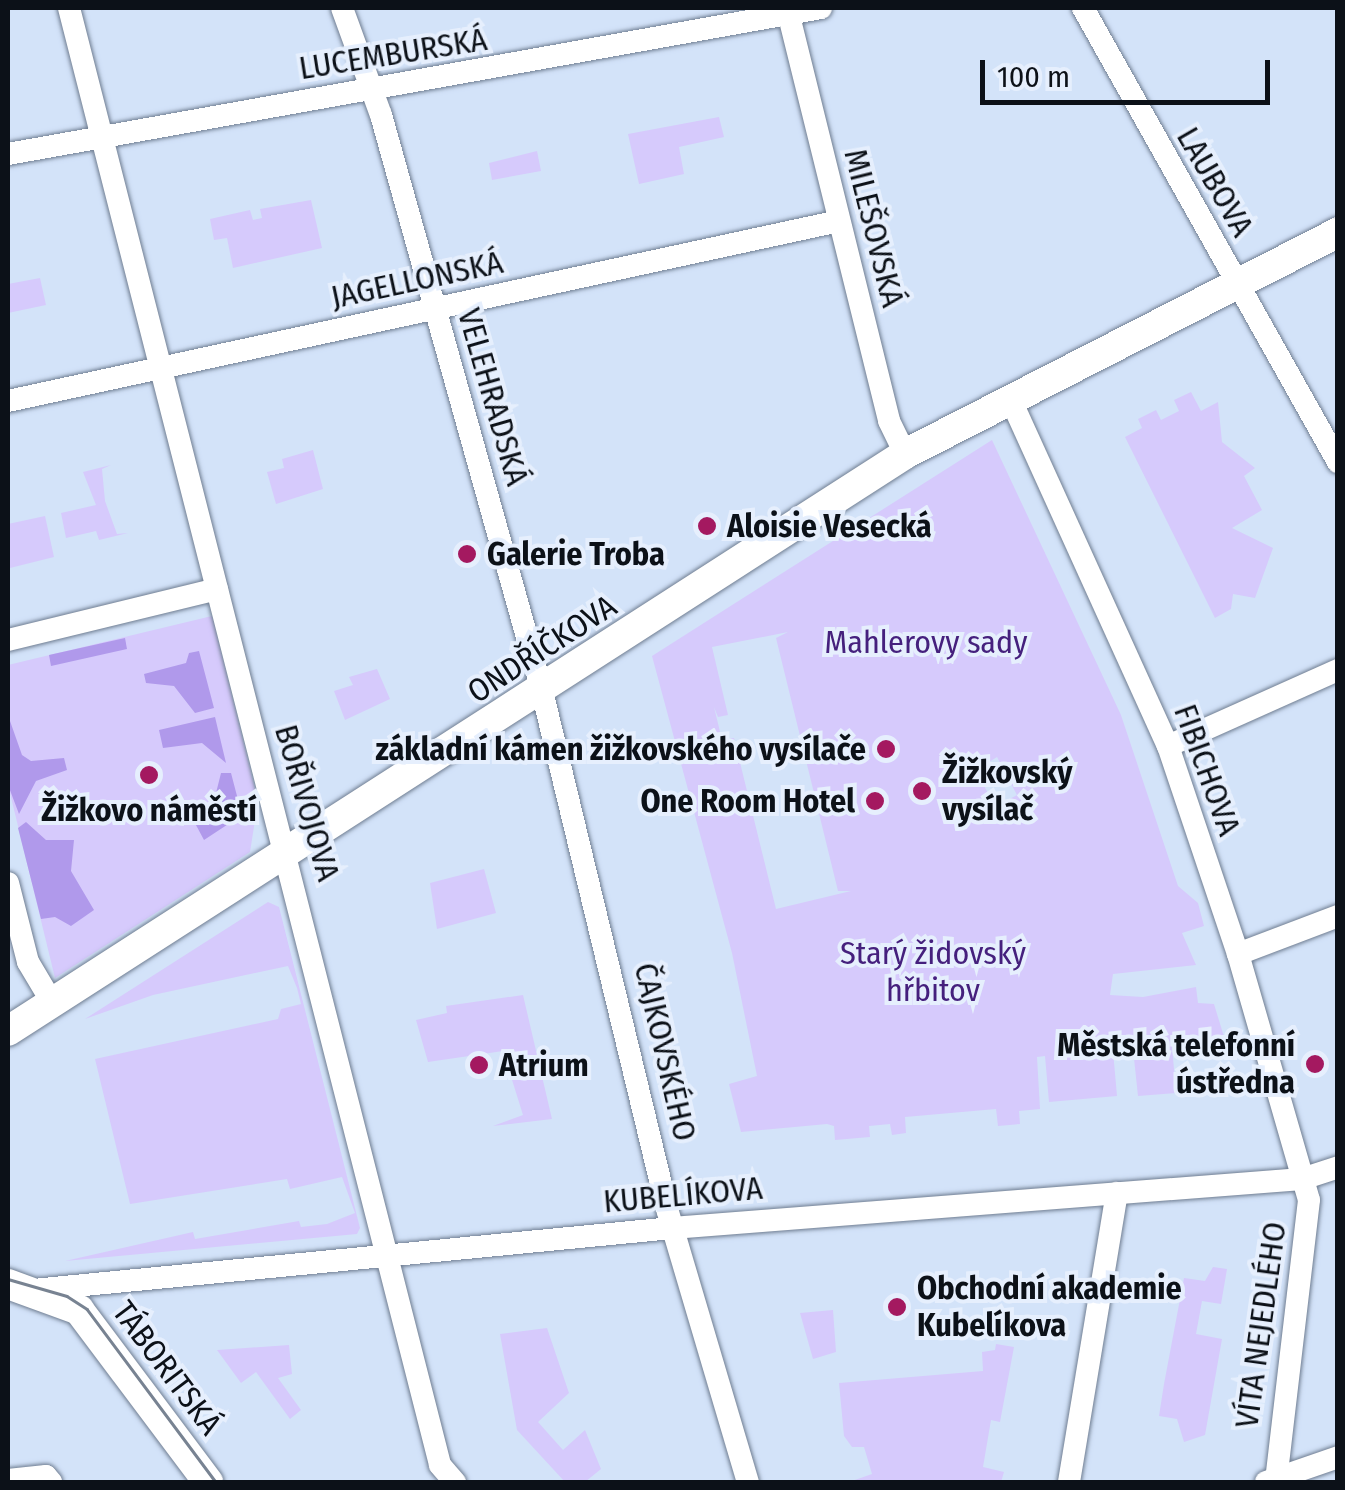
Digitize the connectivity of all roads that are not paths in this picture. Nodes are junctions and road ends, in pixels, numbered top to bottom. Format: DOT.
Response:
graph roads {
  1 [pos="69,8"];
  2 [pos="342,8"];
  3 [pos="821,8"];
  4 [pos="1083,8"];
  5 [pos="788,11"];
  6 [pos="372,89"];
  7 [pos="100,138"];
  8 [pos="8,154"];
  9 [pos="839,222"];
  10 [pos="1338,232"];
  11 [pos="1236,284"];
  12 [pos="434,310"];
  13 [pos="160,367"];
  14 [pos="1010,398"];
  15 [pos="8,402"];
  16 [pos="905,454"];
  17 [pos="1338,462"];
  18 [pos="217,588"];
  19 [pos="8,640"];
  20 [pos="1338,670"];
  21 [pos="542,691"];
  22 [pos="1168,746"];
  23 [pos="288,854"];
  24 [pos="8,884"];
  25 [pos="1338,916"];
  26 [pos="1238,954"];
  27 [pos="53,1004"];
  28 [pos="8,1032"];
  29 [pos="1338,1166"];
  30 [pos="1302,1179"];
  31 [pos="1117,1192"];
  32 [pos="672,1228"];
  33 [pos="391,1255"];
  34 [pos="20,1287"];
  35 [pos="1338,1457"];
  36 [pos="8,1480"];
  37 [pos="1272,1481"];
  38 [pos="51,1482"];
  39 [pos="208,1482"];
  40 [pos="455,1482"];
  41 [pos="748,1482"];
  42 [pos="1069,1482"];
  1 -- 7 [label="street, BOŘIVOJOVA"];
  2 -- 6 [label="street, VELEHRADSKÁ"];
  3 -- 5 [label="street, LUCEMBURSKÁ"];
  4 -- 11 [label="street, LAUBOVA"];
  5 -- 6 [label="street, LUCEMBURSKÁ"];
  5 -- 9 [label="street, MILEŠOVSKÁ"];
  6 -- 7 [label="street, LUCEMBURSKÁ"];
  6 -- 12 [label="street, VELEHRADSKÁ"];
  7 -- 8 [label="street, LUCEMBURSKÁ"];
  7 -- 13 [label="street, BOŘIVOJOVA"];
  9 -- 12 [label="street, JAGELLONSKÁ"];
  9 -- 16 [label="street, MILEŠOVSKÁ"];
  10 -- 11 [label="street, ONDŘÍČKOVA"];
  11 -- 14 [label="street, ONDŘÍČKOVA"];
  11 -- 17 [label="street, LAUBOVA"];
  12 -- 13 [label="street, JAGELLONSKÁ"];
  12 -- 21 [label="street, VELEHRADSKÁ"];
  13 -- 15 [label="street, JAGELLONSKÁ"];
  13 -- 18 [label="street, BOŘIVOJOVA"];
  14 -- 16 [label="street, ONDŘÍČKOVA"];
  14 -- 22 [label="street, FIBICHOVA"];
  16 -- 21 [label="street, ONDŘÍČKOVA"];
  18 -- 19 [label="street"];
  18 -- 23 [label="street, BOŘIVOJOVA"];
  20 -- 22 [label="street"];
  21 -- 23 [label="street, ONDŘÍČKOVA"];
  21 -- 32 [label="street, ČAJKOVSKÉHO"];
  22 -- 26 [label="street, FIBICHOVA"];
  23 -- 27 [label="street, ONDŘÍČKOVA"];
  23 -- 33 [label="street, BOŘIVOJOVA"];
  24 -- 27 [label="street"];
  25 -- 26 [label="street"];
  26 -- 30 [label="street, FIBICHOVA"];
  27 -- 28 [label="street, ONDŘÍČKOVA"];
  29 -- 30 [label="street, KUBELÍKOVA"];
  30 -- 31 [label="street, KUBELÍKOVA"];
  30 -- 37 [label="street, VÍTA NEJEDLÉHO"];
  31 -- 32 [label="street, KUBELÍKOVA"];
  31 -- 42 [label="street"];
  32 -- 33 [label="street, KUBELÍKOVA"];
  32 -- 41 [label="street, ČAJKOVSKÉHO"];
  33 -- 34 [label="street, KUBELÍKOVA"];
  33 -- 40 [label="street, BOŘIVOJOVA"];
  34 -- 39 [label="street, TÁBORITSKÁ"];
  35 -- 37 [label="street"];
  36 -- 38 [label="street"];
}
